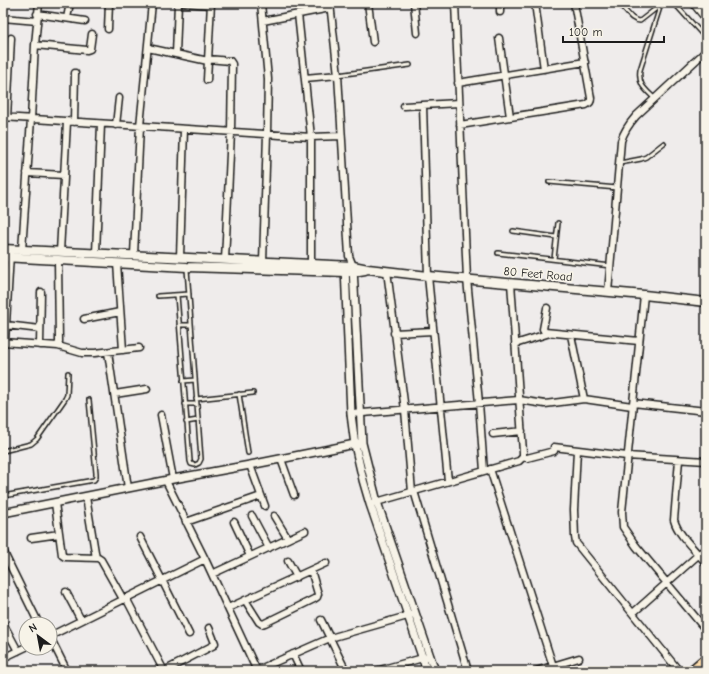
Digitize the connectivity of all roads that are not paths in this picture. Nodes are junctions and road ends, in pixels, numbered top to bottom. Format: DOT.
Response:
graph roads {
  1 [pos="39,3"];
  2 [pos="70,3"];
  3 [pos="109,3"];
  4 [pos="152,3"];
  5 [pos="178,3"];
  6 [pos="184,3"];
  7 [pos="261,3"];
  8 [pos="368,3"];
  9 [pos="414,3"];
  10 [pos="455,3"];
  11 [pos="500,3"];
  12 [pos="535,3"];
  13 [pos="574,3"];
  14 [pos="674,3"];
  15 [pos="693,3"];
  16 [pos="211,4"];
  17 [pos="662,4"];
  18 [pos="330,6"];
  19 [pos="622,7"];
  20 [pos="704,11"];
  21 [pos="500,12"];
  22 [pos="298,14"];
  23 [pos="3,18"];
  24 [pos="37,18"];
  25 [pos="67,18"];
  26 [pos="706,19"];
  27 [pos="84,21"];
  28 [pos="263,21"];
  29 [pos="108,29"];
  30 [pos="417,33"];
  31 [pos="92,34"];
  32 [pos="702,34"];
  33 [pos="11,38"];
  34 [pos="499,38"];
  35 [pos="373,42"];
  36 [pos="35,45"];
  37 [pos="148,48"];
  38 [pos="706,51"];
  39 [pos="176,54"];
  40 [pos="208,60"];
  41 [pos="584,62"];
  42 [pos="410,65"];
  43 [pos="544,69"];
  44 [pos="75,73"];
  45 [pos="338,75"];
  46 [pos="504,76"];
  47 [pos="305,78"];
  48 [pos="207,80"];
  49 [pos="458,83"];
  50 [pos="119,98"];
  51 [pos="655,99"];
  52 [pos="459,103"];
  53 [pos="423,105"];
  54 [pos="404,106"];
  55 [pos="510,117"];
  56 [pos="5,118"];
  57 [pos="31,119"];
  58 [pos="70,122"];
  59 [pos="101,124"];
  60 [pos="116,125"];
  61 [pos="460,125"];
  62 [pos="140,126"];
  63 [pos="184,129"];
  64 [pos="231,132"];
  65 [pos="267,134"];
  66 [pos="341,136"];
  67 [pos="311,137"];
  68 [pos="664,143"];
  69 [pos="620,163"];
  70 [pos="27,173"];
  71 [pos="64,175"];
  72 [pos="549,182"];
  73 [pos="617,188"];
  74 [pos="558,223"];
  75 [pos="514,231"];
  76 [pos="556,237"];
  77 [pos="22,250"];
  78 [pos="7,253"];
  79 [pos="96,253"];
  80 [pos="498,253"];
  81 [pos="134,255"];
  82 [pos="59,256"];
  83 [pos="180,257"];
  84 [pos="554,259"];
  85 [pos="225,260"];
  86 [pos="263,262"];
  87 [pos="117,263"];
  88 [pos="311,263"];
  89 [pos="611,266"];
  90 [pos="187,267"];
  91 [pos="349,269"];
  92 [pos="386,271"];
  93 [pos="428,276"];
  94 [pos="467,279"];
  95 [pos="511,283"];
  96 [pos="41,292"];
  97 [pos="608,292"];
  98 [pos="189,294"];
  99 [pos="176,295"];
  100 [pos="644,295"];
  101 [pos="158,296"];
  102 [pos="5,299"];
  103 [pos="706,302"];
  104 [pos="547,308"];
  105 [pos="120,312"];
  106 [pos="84,319"];
  107 [pos="6,325"];
  108 [pos="179,325"];
  109 [pos="191,325"];
  110 [pos="40,329"];
  111 [pos="433,331"];
  112 [pos="394,332"];
  113 [pos="551,333"];
  114 [pos="570,335"];
  115 [pos="639,341"];
  116 [pos="4,342"];
  117 [pos="515,344"];
  118 [pos="40,345"];
  119 [pos="58,346"];
  120 [pos="139,348"];
  121 [pos="123,350"];
  122 [pos="108,352"];
  123 [pos="68,373"];
  124 [pos="183,380"];
  125 [pos="195,380"];
  126 [pos="147,389"];
  127 [pos="253,393"];
  128 [pos="115,394"];
  129 [pos="239,394"];
  130 [pos="196,399"];
  131 [pos="89,400"];
  132 [pos="519,400"];
  133 [pos="584,400"];
  134 [pos="479,403"];
  135 [pos="185,404"];
  136 [pos="197,404"];
  137 [pos="633,404"];
  138 [pos="441,407"];
  139 [pos="405,410"];
  140 [pos="706,411"];
  141 [pos="351,414"];
  142 [pos="360,414"];
  143 [pos="161,415"];
  144 [pos="198,420"];
  145 [pos="186,422"];
  146 [pos="522,431"];
  147 [pos="493,434"];
  148 [pos="358,444"];
  149 [pos="577,450"];
  150 [pos="3,452"];
  151 [pos="248,453"];
  152 [pos="627,456"];
  153 [pos="523,457"];
  154 [pos="281,459"];
  155 [pos="679,460"];
  156 [pos="706,461"];
  157 [pos="199,463"];
  158 [pos="250,465"];
  159 [pos="487,470"];
  160 [pos="201,474"];
  161 [pos="169,480"];
  162 [pos="448,481"];
  163 [pos="128,488"];
  164 [pos="413,491"];
  165 [pos="294,495"];
  166 [pos="3,496"];
  167 [pos="261,496"];
  168 [pos="86,497"];
  169 [pos="55,503"];
  170 [pos="373,503"];
  171 [pos="264,506"];
  172 [pos="3,514"];
  173 [pos="252,516"];
  174 [pos="274,516"];
  175 [pos="186,522"];
  176 [pos="234,522"];
  177 [pos="305,531"];
  178 [pos="59,534"];
  179 [pos="140,537"];
  180 [pos="31,538"];
  181 [pos="288,539"];
  182 [pos="268,548"];
  183 [pos="706,548"];
  184 [pos="3,549"];
  185 [pos="699,554"];
  186 [pos="250,556"];
  187 [pos="96,558"];
  188 [pos="205,559"];
  189 [pos="288,560"];
  190 [pos="326,563"];
  191 [pos="706,563"];
  192 [pos="311,570"];
  193 [pos="212,574"];
  194 [pos="297,577"];
  195 [pos="162,580"];
  196 [pos="667,583"];
  197 [pos="66,592"];
  198 [pos="125,599"];
  199 [pos="245,600"];
  200 [pos="228,608"];
  201 [pos="633,613"];
  202 [pos="412,615"];
  203 [pos="35,616"];
  204 [pos="82,620"];
  205 [pos="321,620"];
  206 [pos="3,623"];
  207 [pos="208,628"];
  208 [pos="706,630"];
  209 [pos="58,633"];
  210 [pos="189,634"];
  211 [pos="330,638"];
  212 [pos="18,651"];
  213 [pos="58,653"];
  214 [pos="293,654"];
  215 [pos="426,657"];
  216 [pos="3,658"];
  217 [pos="579,658"];
  218 [pos="706,659"];
  219 [pos="553,666"];
  220 [pos="67,671"];
  221 [pos="164,671"];
  222 [pos="256,671"];
  223 [pos="301,671"];
  224 [pos="346,671"];
  225 [pos="376,671"];
  226 [pos="427,671"];
  227 [pos="435,671"];
  228 [pos="468,671"];
  229 [pos="536,671"];
  230 [pos="679,671"];
  231 [pos="692,671"];
  1 -- 24 [label="street"];
  2 -- 25 [label="street"];
  3 -- 29 [label="street"];
  4 -- 37 [label="street"];
  5 -- 39 [label="street"];
  6 -- 16 [label="street"];
  7 -- 28 [label="street"];
  8 -- 35 [label="street"];
  9 -- 30 [label="street"];
  10 -- 49 [label="street"];
  11 -- 21 [label="street"];
  12 -- 43 [label="street"];
  13 -- 41 [label="street"];
  14 -- 32 [label="lane"];
  15 -- 20 [label="street"];
  16 -- 40 [label="street"];
  17 -- 19 [label="lane"];
  17 -- 51 [label="lane"];
  18 -- 22 [label="street"];
  18 -- 45 [label="street"];
  20 -- 26 [label="street"];
  22 -- 28 [label="street"];
  22 -- 47 [label="street"];
  23 -- 24 [label="street"];
  24 -- 25 [label="street"];
  24 -- 36 [label="street"];
  25 -- 27 [label="street"];
  28 -- 65 [label="street"];
  31 -- 36 [label="street"];
  33 -- 56 [label="street"];
  34 -- 46 [label="street"];
  36 -- 57 [label="street"];
  37 -- 39 [label="street"];
  37 -- 62 [label="street"];
  38 -- 51 [label="street"];
  39 -- 40 [label="street"];
  40 -- 48 [label="street"];
  40 -- 64 [label="street"];
  41 -- 43 [label="street"];
  41 -- 55 [label="street"];
  42 -- 45 [label="lane"];
  43 -- 46 [label="street"];
  44 -- 58 [label="street"];
  45 -- 47 [label="street"];
  45 -- 66 [label="street"];
  46 -- 49 [label="street"];
  46 -- 55 [label="street"];
  47 -- 67 [label="street"];
  49 -- 52 [label="street"];
  50 -- 60 [label="street"];
  51 -- 69 [label="street"];
  52 -- 53 [label="street"];
  52 -- 61 [label="street"];
  53 -- 54 [label="street"];
  53 -- 93 [label="street"];
  55 -- 61 [label="street"];
  56 -- 57 [label="street"];
  57 -- 58 [label="street"];
  57 -- 70 [label="street"];
  58 -- 59 [label="street"];
  58 -- 71 [label="street"];
  59 -- 60 [label="street"];
  59 -- 79 [label="street"];
  60 -- 62 [label="street"];
  61 -- 94 [label="street"];
  62 -- 63 [label="street"];
  62 -- 81 [label="street"];
  63 -- 64 [label="street"];
  63 -- 83 [label="street"];
  64 -- 65 [label="street"];
  64 -- 85 [label="street"];
  65 -- 67 [label="street"];
  65 -- 86 [label="street"];
  66 -- 67 [label="street"];
  66 -- 91 [label="street"];
  67 -- 88 [label="street"];
  68 -- 69 [label="lane"];
  69 -- 73 [label="street"];
  70 -- 71 [label="street"];
  70 -- 77 [label="street"];
  71 -- 82 [label="street"];
  72 -- 73 [label="lane"];
  73 -- 89 [label="street"];
  74 -- 76 [label="lane"];
  75 -- 76 [label="lane"];
  76 -- 84 [label="lane"];
  77 -- 78 [label="main road"];
  77 -- 82 [label="main road"];
  78 -- 82 [label="main road"];
  78 -- 102 [label="street"];
  79 -- 81 [label="main road"];
  79 -- 82 [label="main road"];
  80 -- 84 [label="lane"];
  81 -- 83 [label="main road"];
  82 -- 87 [label="main road"];
  82 -- 119 [label="street"];
  83 -- 85 [label="main road"];
  84 -- 89 [label="lane"];
  85 -- 86 [label="main road"];
  86 -- 88 [label="main road"];
  87 -- 90 [label="main road"];
  87 -- 105 [label="street"];
  88 -- 91 [label="main road"];
  89 -- 97 [label="street"];
  90 -- 91 [label="main road"];
  90 -- 98 [label="lane"];
  91 -- 92 [label="main road, 80 Feet Road"];
  91 -- 141 [label="street"];
  91 -- 142 [label="street"];
  92 -- 93 [label="main road, 80 Feet Road"];
  92 -- 112 [label="street"];
  93 -- 94 [label="main road, 80 Feet Road"];
  93 -- 111 [label="street"];
  94 -- 95 [label="main road, 80 Feet Road"];
  94 -- 134 [label="street"];
  95 -- 97 [label="main road, 80 Feet Road"];
  95 -- 117 [label="street"];
  96 -- 110 [label="street"];
  97 -- 100 [label="main road, 80 Feet Road"];
  98 -- 99 [label="lane"];
  98 -- 109 [label="lane"];
  99 -- 101 [label="lane"];
  99 -- 108 [label="lane"];
  100 -- 103 [label="main road, 80 Feet Road"];
  100 -- 115 [label="street"];
  102 -- 107 [label="street"];
  104 -- 113 [label="street"];
  105 -- 106 [label="street"];
  105 -- 121 [label="street"];
  107 -- 110 [label="street"];
  107 -- 116 [label="street"];
  108 -- 109 [label="lane"];
  108 -- 124 [label="lane"];
  109 -- 125 [label="lane"];
  110 -- 118 [label="street"];
  111 -- 112 [label="street"];
  111 -- 138 [label="street"];
  112 -- 139 [label="street"];
  113 -- 114 [label="street"];
  113 -- 117 [label="street"];
  114 -- 115 [label="street"];
  114 -- 133 [label="street"];
  115 -- 137 [label="street"];
  116 -- 118 [label="street"];
  117 -- 132 [label="street"];
  118 -- 119 [label="street"];
  119 -- 122 [label="street"];
  120 -- 121 [label="street"];
  121 -- 122 [label="street"];
  122 -- 128 [label="street"];
  123 -- 150 [label="lane"];
  124 -- 125 [label="lane"];
  124 -- 135 [label="lane"];
  125 -- 130 [label="lane"];
  126 -- 128 [label="street"];
  127 -- 129 [label="lane"];
  128 -- 163 [label="street"];
  129 -- 130 [label="lane"];
  129 -- 151 [label="lane"];
  130 -- 136 [label="lane"];
  131 -- 166 [label="lane"];
  132 -- 133 [label="street"];
  132 -- 134 [label="street"];
  132 -- 146 [label="street"];
  133 -- 137 [label="street"];
  134 -- 138 [label="street"];
  134 -- 159 [label="street"];
  135 -- 136 [label="lane"];
  135 -- 145 [label="lane"];
  136 -- 144 [label="lane"];
  137 -- 140 [label="street"];
  137 -- 152 [label="street"];
  138 -- 139 [label="street"];
  138 -- 162 [label="street"];
  139 -- 142 [label="street"];
  139 -- 164 [label="street"];
  141 -- 142 [label="street"];
  141 -- 148 [label="street"];
  142 -- 148 [label="street"];
  143 -- 161 [label="street"];
  144 -- 145 [label="lane"];
  144 -- 157 [label="lane"];
  145 -- 157 [label="lane"];
  146 -- 147 [label="street"];
  146 -- 153 [label="street"];
  148 -- 154 [label="street"];
  148 -- 170 [label="street"];
  149 -- 152 [label="street"];
  149 -- 153 [label="street"];
  149 -- 201 [label="street"];
  152 -- 155 [label="street"];
  152 -- 196 [label="street"];
  153 -- 159 [label="street"];
  154 -- 158 [label="street"];
  154 -- 165 [label="street"];
  155 -- 156 [label="street"];
  155 -- 185 [label="street"];
  157 -- 160 [label="lane"];
  158 -- 160 [label="street"];
  158 -- 167 [label="street"];
  159 -- 162 [label="street"];
  159 -- 219 [label="street"];
  160 -- 161 [label="street"];
  161 -- 163 [label="street"];
  161 -- 175 [label="street"];
  162 -- 164 [label="street"];
  163 -- 168 [label="street"];
  164 -- 170 [label="street"];
  164 -- 228 [label="street"];
  167 -- 171 [label="street"];
  167 -- 175 [label="street"];
  168 -- 169 [label="street"];
  168 -- 187 [label="street"];
  169 -- 172 [label="street"];
  169 -- 178 [label="street"];
  170 -- 202 [label="street"];
  173 -- 182 [label="street"];
  174 -- 181 [label="street"];
  175 -- 188 [label="street"];
  176 -- 186 [label="street"];
  177 -- 181 [label="street"];
  178 -- 180 [label="street"];
  178 -- 187 [label="street"];
  179 -- 195 [label="street"];
  181 -- 182 [label="street"];
  182 -- 186 [label="street"];
  183 -- 185 [label="street"];
  184 -- 203 [label="street"];
  185 -- 191 [label="street"];
  185 -- 196 [label="street"];
  186 -- 193 [label="street"];
  187 -- 198 [label="street"];
  188 -- 193 [label="street"];
  188 -- 195 [label="street"];
  189 -- 194 [label="street"];
  190 -- 192 [label="street"];
  192 -- 194 [label="street"];
  192 -- 199 [label="street"];
  193 -- 200 [label="street"];
  194 -- 199 [label="street"];
  195 -- 198 [label="street"];
  195 -- 210 [label="street"];
  196 -- 201 [label="street"];
  196 -- 208 [label="street"];
  197 -- 204 [label="street"];
  198 -- 204 [label="street"];
  198 -- 221 [label="street"];
  199 -- 200 [label="street"];
  200 -- 222 [label="street"];
  201 -- 230 [label="street"];
  202 -- 211 [label="street"];
  202 -- 215 [label="street"];
  204 -- 209 [label="street"];
  205 -- 211 [label="street"];
  206 -- 212 [label="street"];
  207 -- 221 [label="street"];
  211 -- 214 [label="street"];
  211 -- 224 [label="street"];
  212 -- 216 [label="street"];
  213 -- 220 [label="street"];
  214 -- 222 [label="street"];
  214 -- 223 [label="street"];
  215 -- 225 [label="street"];
  215 -- 226 [label="street"];
  215 -- 227 [label="street"];
  217 -- 219 [label="street"];
  218 -- 231 [label="highway"];
  219 -- 229 [label="street"];
}
